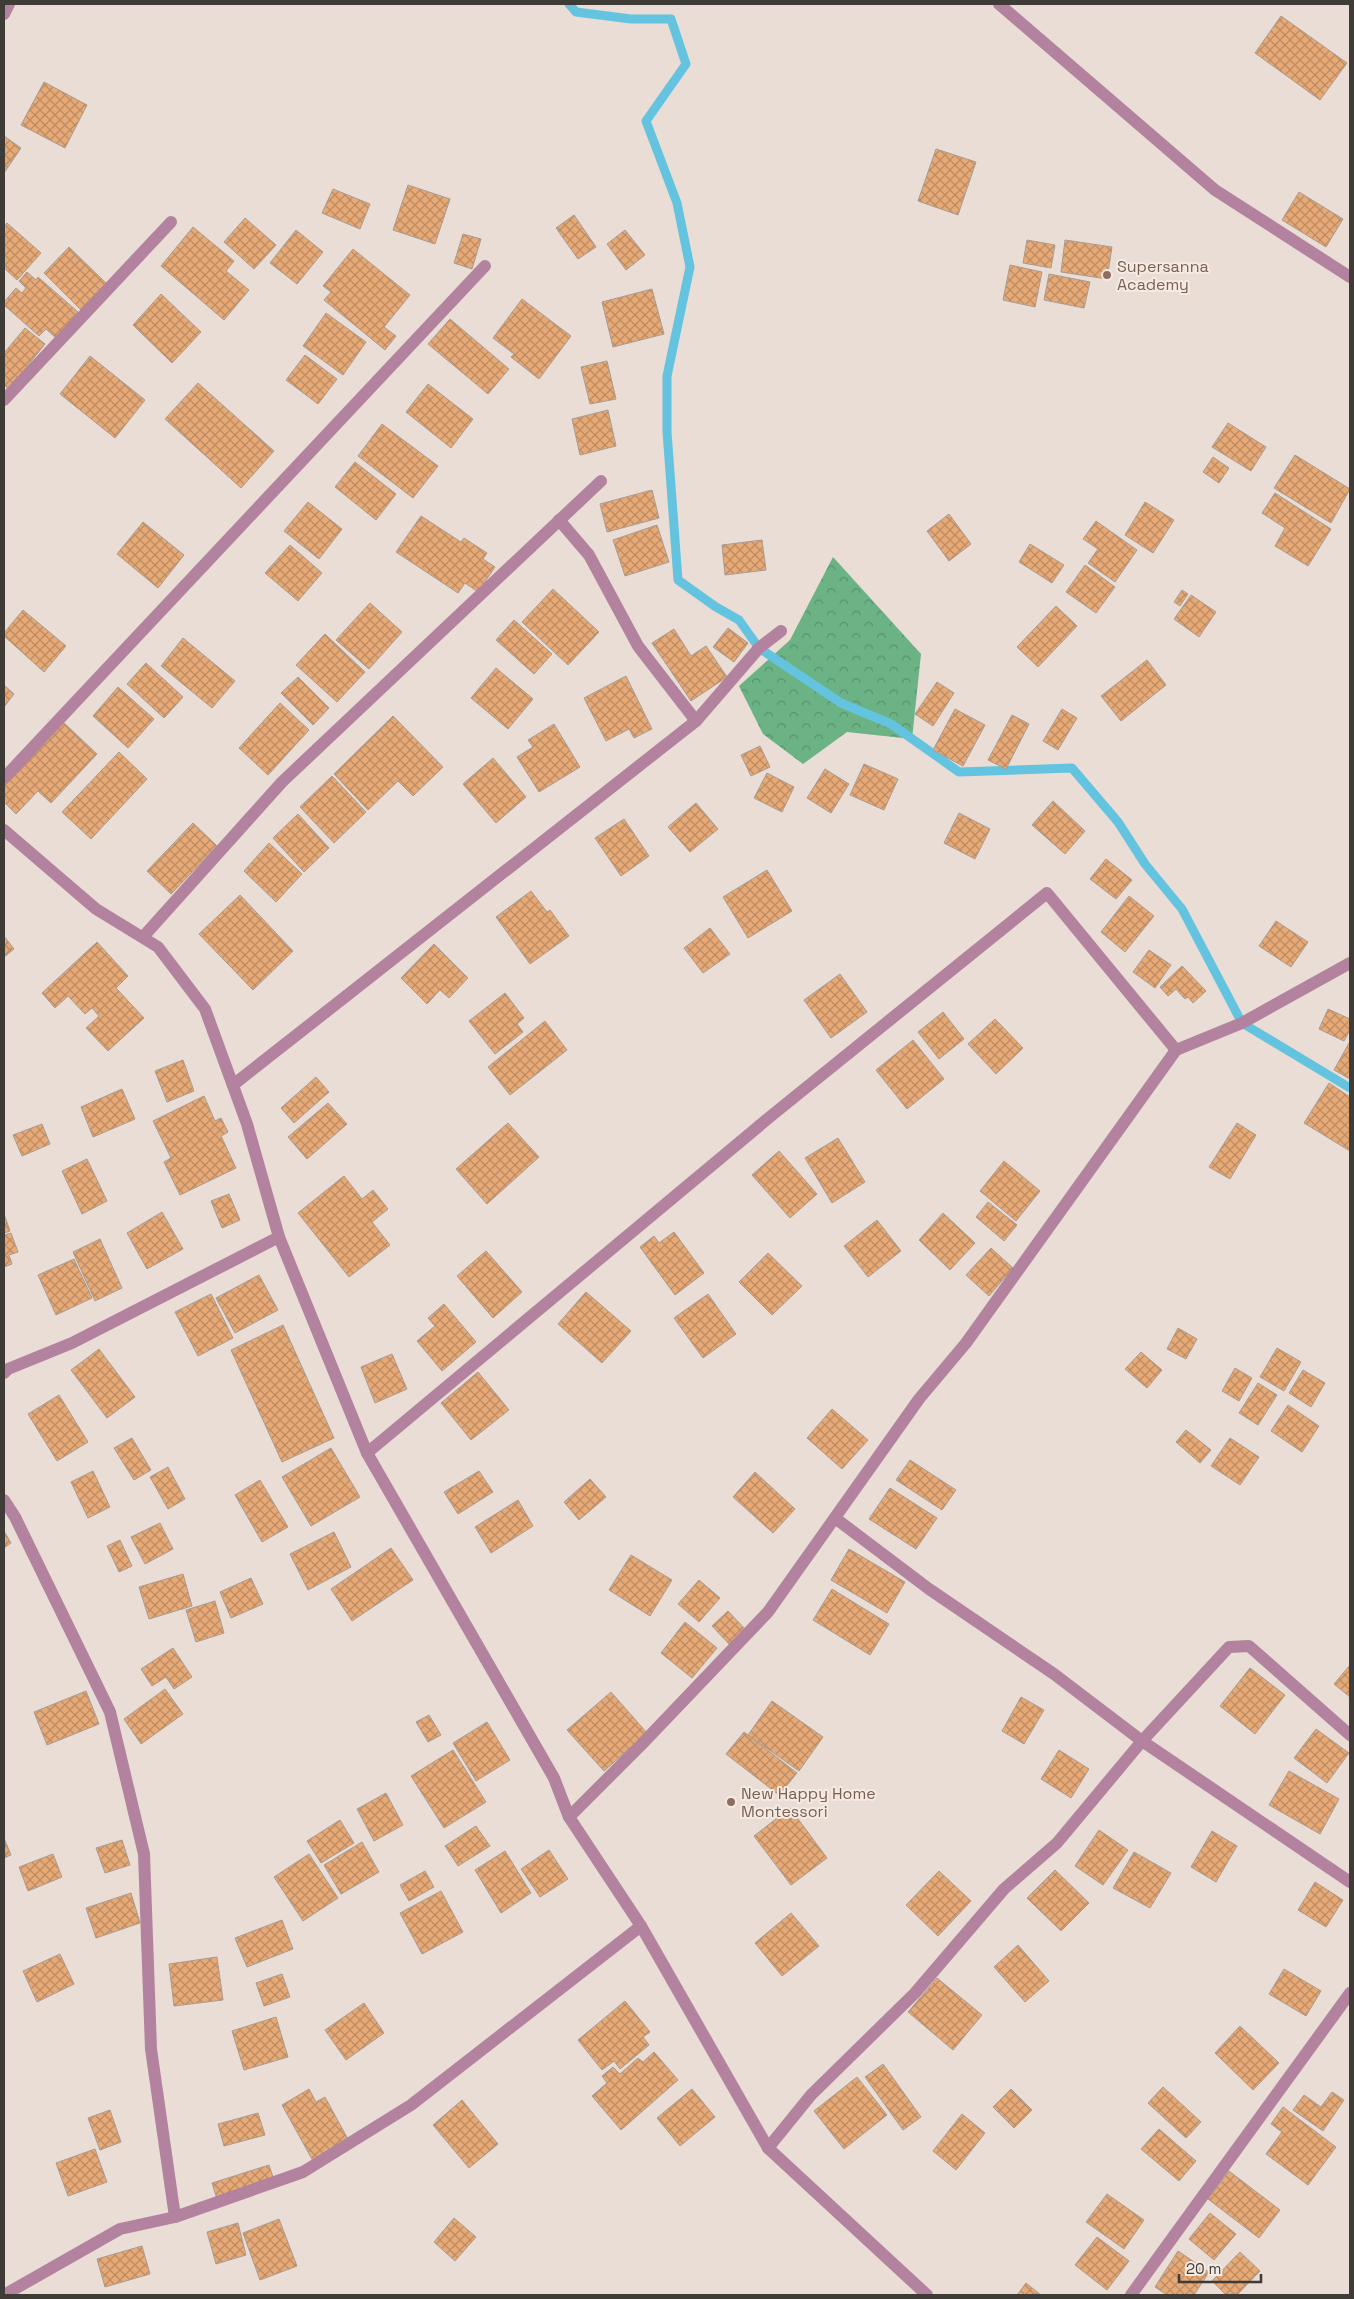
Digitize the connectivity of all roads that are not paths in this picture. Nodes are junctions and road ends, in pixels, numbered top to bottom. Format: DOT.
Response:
graph roads {
  1 [pos="9,4"];
  2 [pos="999,4"];
  3 [pos="4,14"];
  4 [pos="171,222"];
  5 [pos="485,266"];
  6 [pos="1350,277"];
  7 [pos="4,398"];
  8 [pos="601,481"];
  9 [pos="559,520"];
  10 [pos="781,631"];
  11 [pos="696,721"];
  12 [pos="4,778"];
  13 [pos="4,830"];
  14 [pos="143,937"];
  15 [pos="1350,962"];
  16 [pos="1176,1050"];
  17 [pos="233,1085"];
  18 [pos="280,1237"];
  19 [pos="4,1373"];
  20 [pos="367,1453"];
  21 [pos="4,1500"];
  22 [pos="835,1518"];
  23 [pos="1350,1735"];
  24 [pos="1142,1741"];
  25 [pos="569,1816"];
  26 [pos="1350,1882"];
  27 [pos="641,1926"];
  28 [pos="1350,1993"];
  29 [pos="768,2148"];
  30 [pos="175,2217"];
  31 [pos="4,2294"];
  32 [pos="927,2295"];
  33 [pos="1130,2295"];
  1 -- 3 [label="street"];
  2 -- 6 [label="street"];
  4 -- 7 [label="street"];
  5 -- 12 [label="street"];
  8 -- 9 [label="street"];
  9 -- 11 [label="street"];
  9 -- 14 [label="street"];
  10 -- 11 [label="street"];
  11 -- 17 [label="street"];
  13 -- 14 [label="street"];
  14 -- 17 [label="street"];
  15 -- 16 [label="street"];
  16 -- 20 [label="street"];
  16 -- 22 [label="street"];
  17 -- 18 [label="street"];
  18 -- 19 [label="street"];
  18 -- 20 [label="street"];
  20 -- 25 [label="street"];
  21 -- 30 [label="street"];
  22 -- 24 [label="street"];
  22 -- 25 [label="street"];
  23 -- 24 [label="street"];
  24 -- 26 [label="street"];
  24 -- 29 [label="street"];
  25 -- 27 [label="street"];
  27 -- 29 [label="street"];
  27 -- 30 [label="street"];
  28 -- 33 [label="street"];
  29 -- 32 [label="street"];
  30 -- 31 [label="street"];
}
